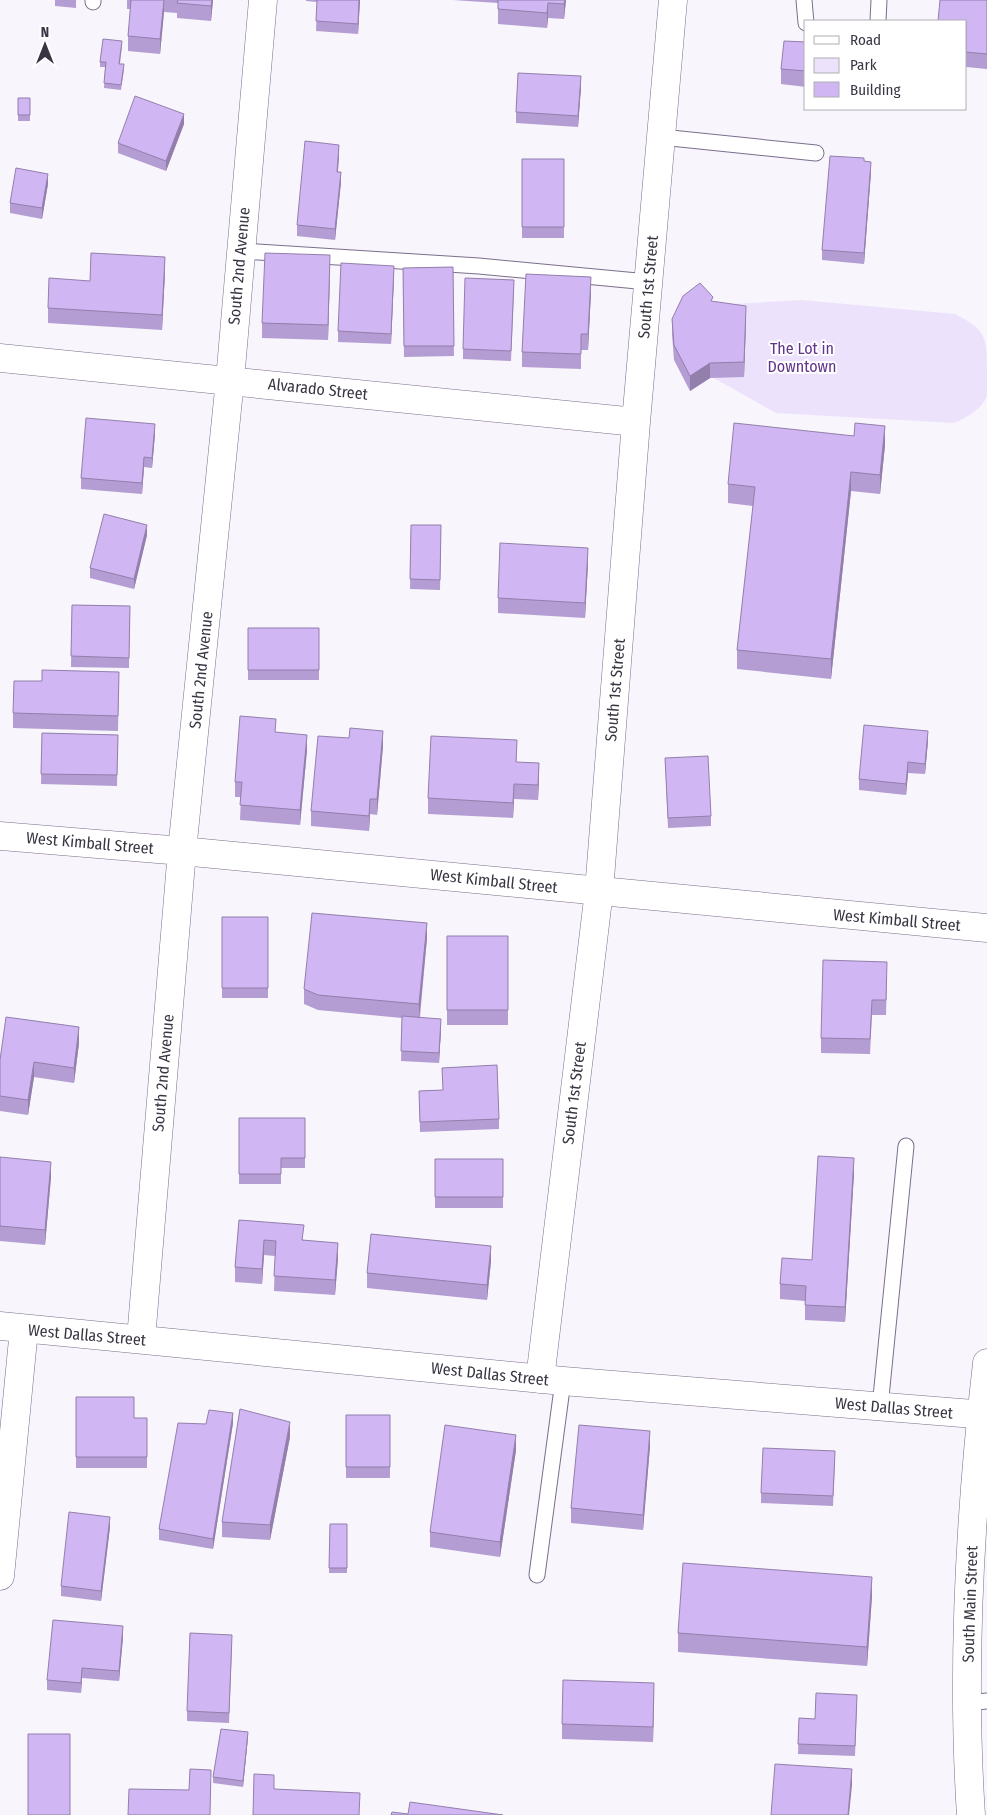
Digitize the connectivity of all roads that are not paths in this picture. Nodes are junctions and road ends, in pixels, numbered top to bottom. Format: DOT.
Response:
graph roads {
  1 [pos="263,0"];
  2 [pos="673,0"];
  3 [pos="804,0"];
  4 [pos="879,0"];
  5 [pos="806,20"];
  6 [pos="878,20"];
  7 [pos="661,137"];
  8 [pos="816,153"];
  9 [pos="241,251"];
  10 [pos="648,282"];
  11 [pos="0,358"];
  12 [pos="230,380"];
  13 [pos="636,422"];
  14 [pos="0,836"];
  15 [pos="182,851"];
  16 [pos="599,891"];
  17 [pos="987,928"];
  18 [pos="906,1146"];
  19 [pos="12,1328"];
  20 [pos="141,1339"];
  21 [pos="987,1363"];
  22 [pos="552,1380"];
  23 [pos="880,1407"];
  24 [pos="984,1415"];
  25 [pos="537,1575"];
  26 [pos="0,1576"];
  27 [pos="978,1702"];
  28 [pos="971,1815"];
  1 -- 9 [label="street, South 2nd Avenue"];
  2 -- 7 [label="street, South 1st Street"];
  3 -- 5 [label="lane"];
  4 -- 6 [label="lane"];
  7 -- 8 [label="lane"];
  7 -- 10 [label="street, South 1st Street"];
  9 -- 10 [label="lane"];
  9 -- 12 [label="street, South 2nd Avenue"];
  10 -- 13 [label="street, South 1st Street"];
  11 -- 12 [label="street, Alvarado Street"];
  12 -- 13 [label="street, Alvarado Street"];
  12 -- 15 [label="street, South 2nd Avenue"];
  13 -- 16 [label="street, South 1st Street"];
  14 -- 15 [label="street, West Kimball Street"];
  15 -- 16 [label="street, West Kimball Street"];
  15 -- 20 [label="street, South 2nd Avenue"];
  16 -- 17 [label="street, West Kimball Street"];
  16 -- 22 [label="street, South 1st Street"];
  18 -- 23 [label="lane"];
  19 -- 20 [label="street, West Dallas Street"];
  19 -- 26 [label="street"];
  20 -- 22 [label="street, West Dallas Street"];
  21 -- 24 [label="street, South Main Street"];
  22 -- 23 [label="street, West Dallas Street"];
  22 -- 25 [label="lane"];
  23 -- 24 [label="street, West Dallas Street"];
  24 -- 27 [label="street, South Main Street"];
  27 -- 28 [label="street, South Main Street"];
}
